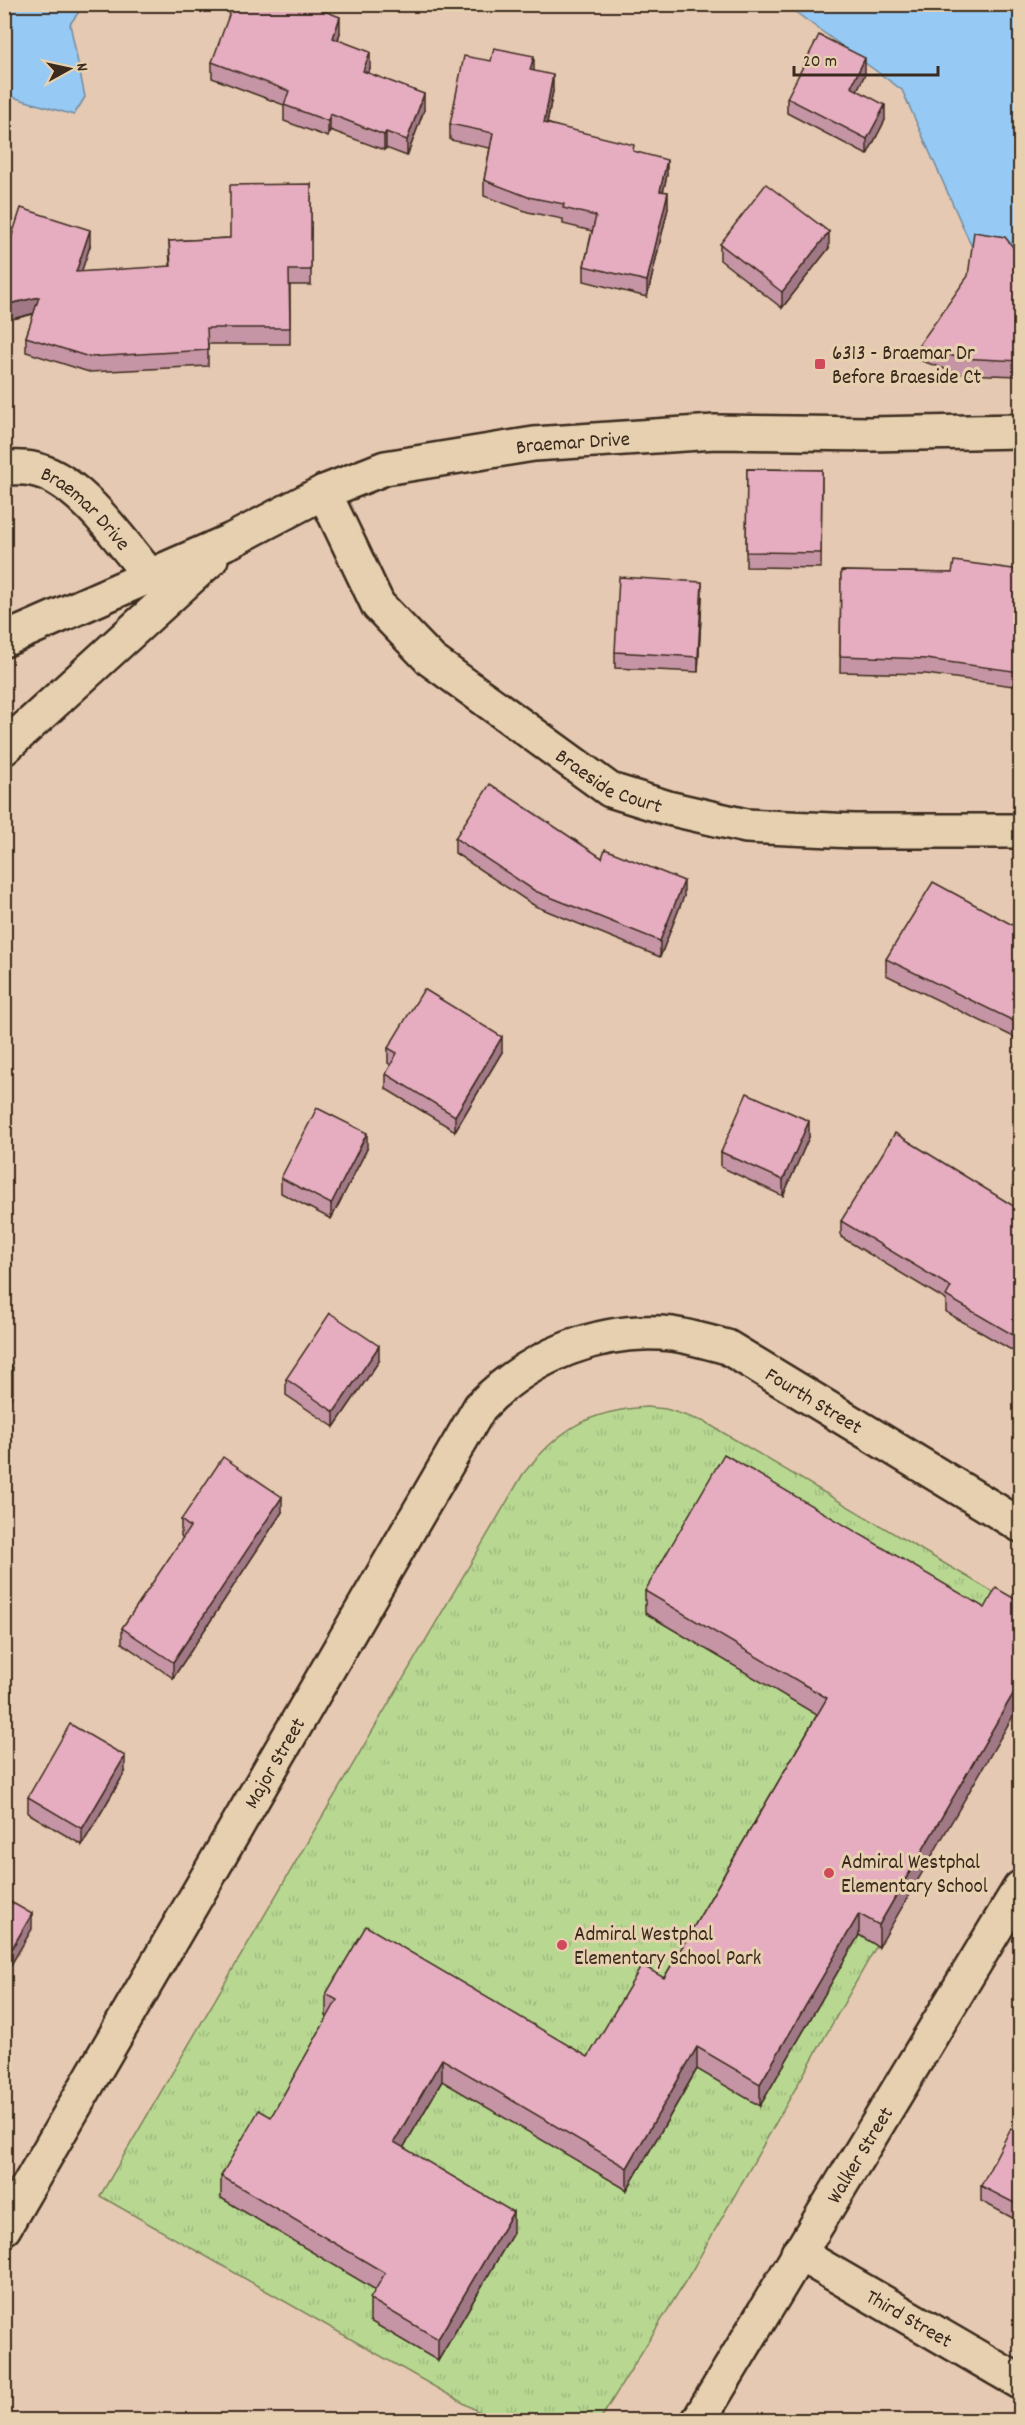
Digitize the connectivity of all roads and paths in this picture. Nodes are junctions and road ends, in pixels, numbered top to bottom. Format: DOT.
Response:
graph roads {
  1 [pos="1020,431"];
  2 [pos="4,468"];
  3 [pos="324,492"];
  4 [pos="232,540"];
  5 [pos="150,576"];
  6 [pos="4,640"];
  7 [pos="4,748"];
  8 [pos="1020,831"];
  9 [pos="588,1342"];
  10 [pos="1020,1525"];
  11 [pos="1020,1888"];
  12 [pos="4,2228"];
  13 [pos="798,2253"];
  14 [pos="1020,2382"];
  15 [pos="699,2421"];
  1 -- 3 [label="street, Braemar Drive"];
  2 -- 5 [label="street, Braemar Drive"];
  3 -- 4 [label="street, Braemar Drive"];
  3 -- 8 [label="street, Braeside Court"];
  4 -- 5 [label="street, Braemar Drive"];
  4 -- 7 [label="street"];
  5 -- 6 [label="street, Braemar Drive"];
  9 -- 10 [label="street, Fourth Street"];
  9 -- 12 [label="street, Major Street"];
  11 -- 13 [label="street, Walker Street"];
  13 -- 14 [label="street, Third Street"];
  13 -- 15 [label="street, Walker Street"];
}
